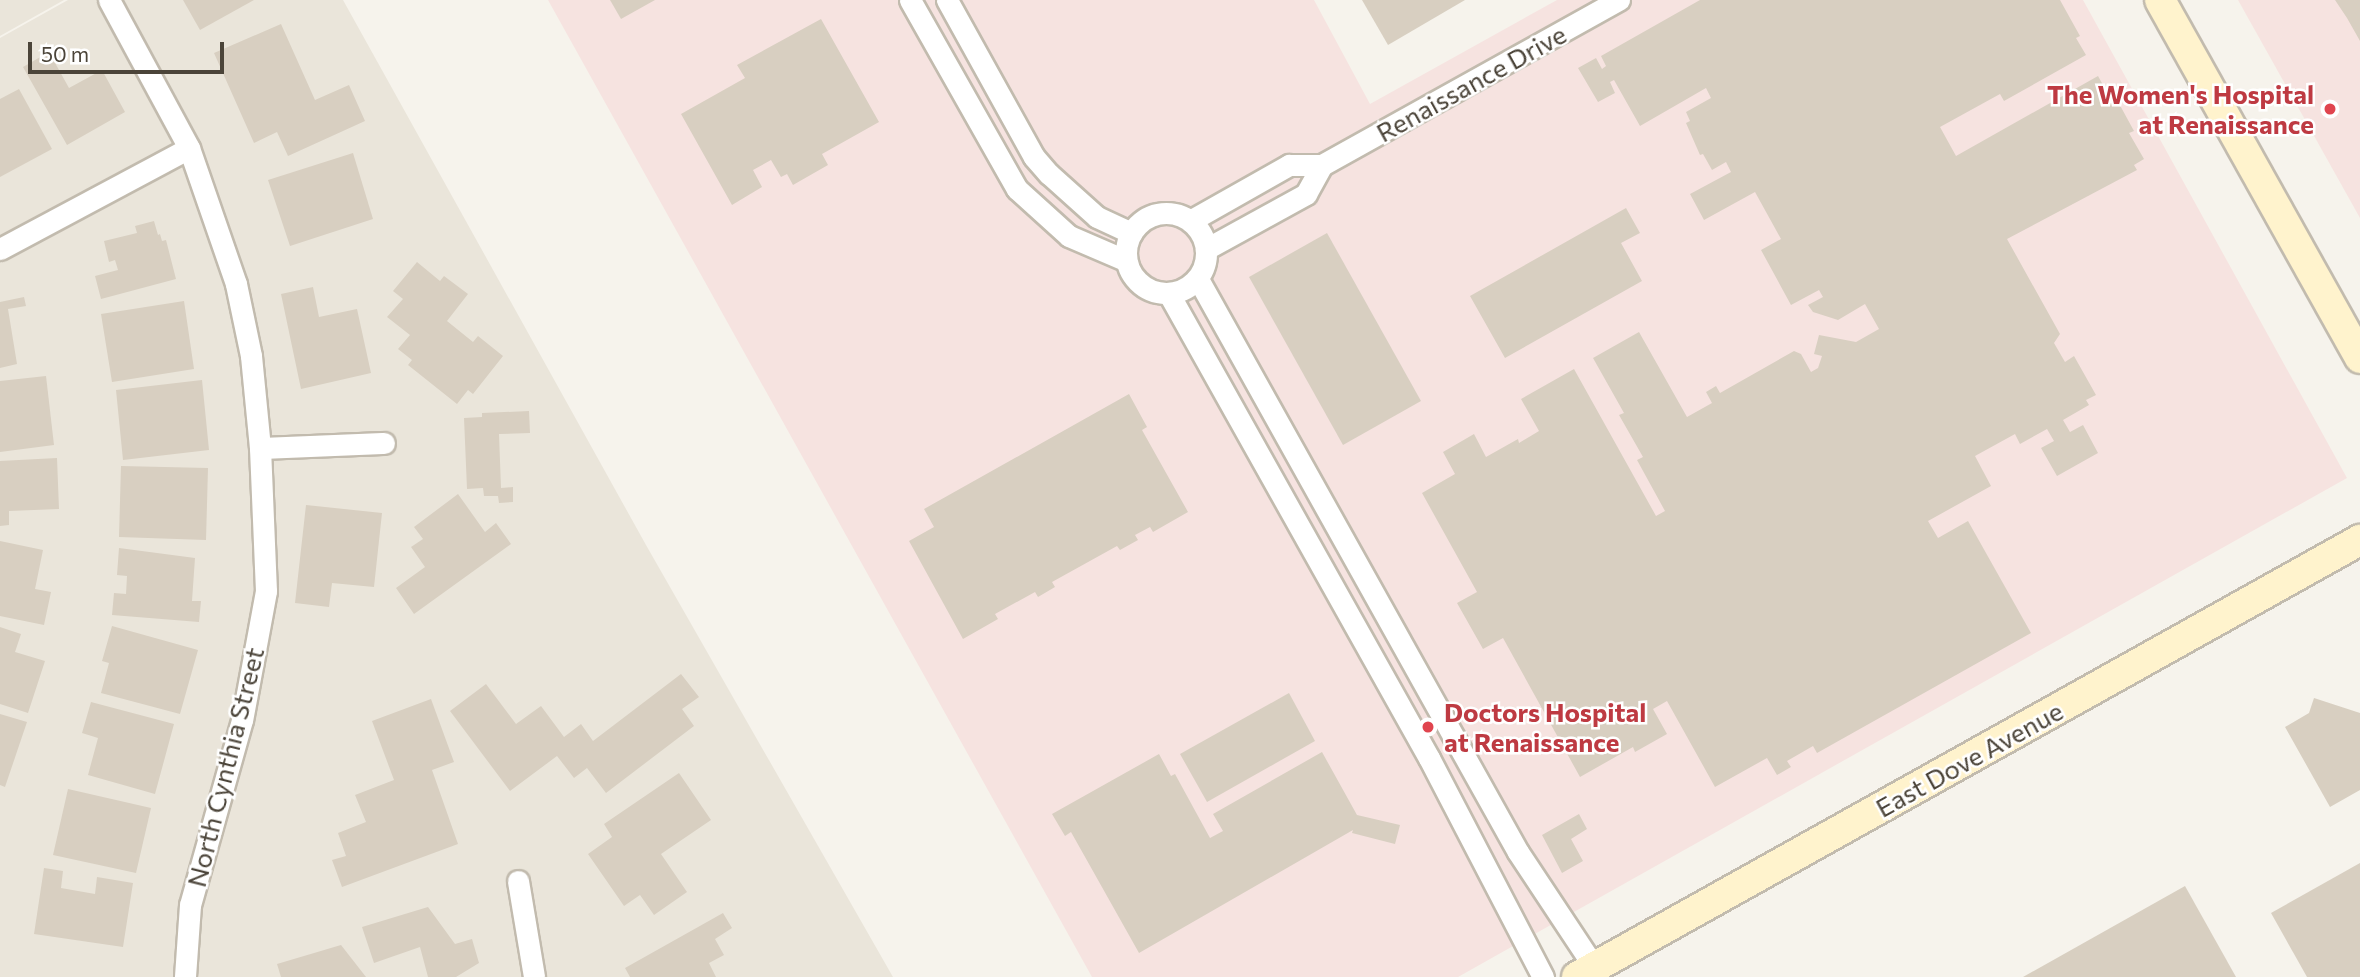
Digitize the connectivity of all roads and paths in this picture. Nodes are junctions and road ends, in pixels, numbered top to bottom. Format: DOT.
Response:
graph roads {
  1 [pos="109,0"];
  2 [pos="910,0"];
  3 [pos="947,0"];
  4 [pos="1619,0"];
  5 [pos="2160,0"];
  6 [pos="189,148"];
  7 [pos="1034,157"];
  8 [pos="1322,165"];
  9 [pos="1006,172"];
  10 [pos="1097,217"];
  11 [pos="1190,221"];
  12 [pos="1130,233"];
  13 [pos="1082,240"];
  14 [pos="0,249"];
  15 [pos="1206,249"];
  16 [pos="1125,260"];
  17 [pos="1198,279"];
  18 [pos="1170,294"];
  19 [pos="2360,358"];
  20 [pos="1271,410"];
  21 [pos="1244,425"];
  22 [pos="384,443"];
  23 [pos="260,448"];
  24 [pos="1315,489"];
  25 [pos="1288,505"];
  26 [pos="2360,540"];
  27 [pos="1346,544"];
  28 [pos="1318,559"];
  29 [pos="1422,680"];
  30 [pos="1394,695"];
  31 [pos="1458,742"];
  32 [pos="1430,758"];
  33 [pos="1504,826"];
  34 [pos="1474,843"];
  35 [pos="518,881"];
  36 [pos="1586,972"];
  37 [pos="185,977"];
  38 [pos="534,977"];
  39 [pos="1543,977"];
  1 -- 6 [label="street, North Cynthia Street"];
  2 -- 9 [label="street"];
  3 -- 7 [label="street"];
  4 -- 8 [label="street, Renaissance Drive"];
  5 -- 19 [label="main road"];
  6 -- 14 [label="street"];
  6 -- 23 [label="street, North Cynthia Street"];
  7 -- 9 [label="street"];
  7 -- 10 [label="street"];
  8 -- 11 [label="street, Renaissance Drive"];
  8 -- 15 [label="street"];
  9 -- 13 [label="street"];
  10 -- 12 [label="street"];
  10 -- 13 [label="street"];
  11 -- 12 [label="street"];
  11 -- 15 [label="street"];
  12 -- 16 [label="street"];
  13 -- 16 [label="street"];
  15 -- 17 [label="street"];
  16 -- 18 [label="street"];
  17 -- 18 [label="street"];
  17 -- 20 [label="street"];
  18 -- 21 [label="street"];
  20 -- 21 [label="street"];
  20 -- 24 [label="street"];
  21 -- 25 [label="street"];
  22 -- 23 [label="street"];
  23 -- 37 [label="street, North Cynthia Street"];
  24 -- 25 [label="street"];
  24 -- 27 [label="street"];
  25 -- 28 [label="street"];
  26 -- 36 [label="main road, East Dove Avenue"];
  27 -- 28 [label="street"];
  27 -- 29 [label="street"];
  28 -- 30 [label="street"];
  29 -- 30 [label="street"];
  29 -- 31 [label="street"];
  30 -- 32 [label="street"];
  31 -- 32 [label="street"];
  31 -- 33 [label="street"];
  32 -- 34 [label="street"];
  33 -- 34 [label="street"];
  33 -- 36 [label="street"];
  34 -- 39 [label="street"];
  35 -- 38 [label="street"];
}
